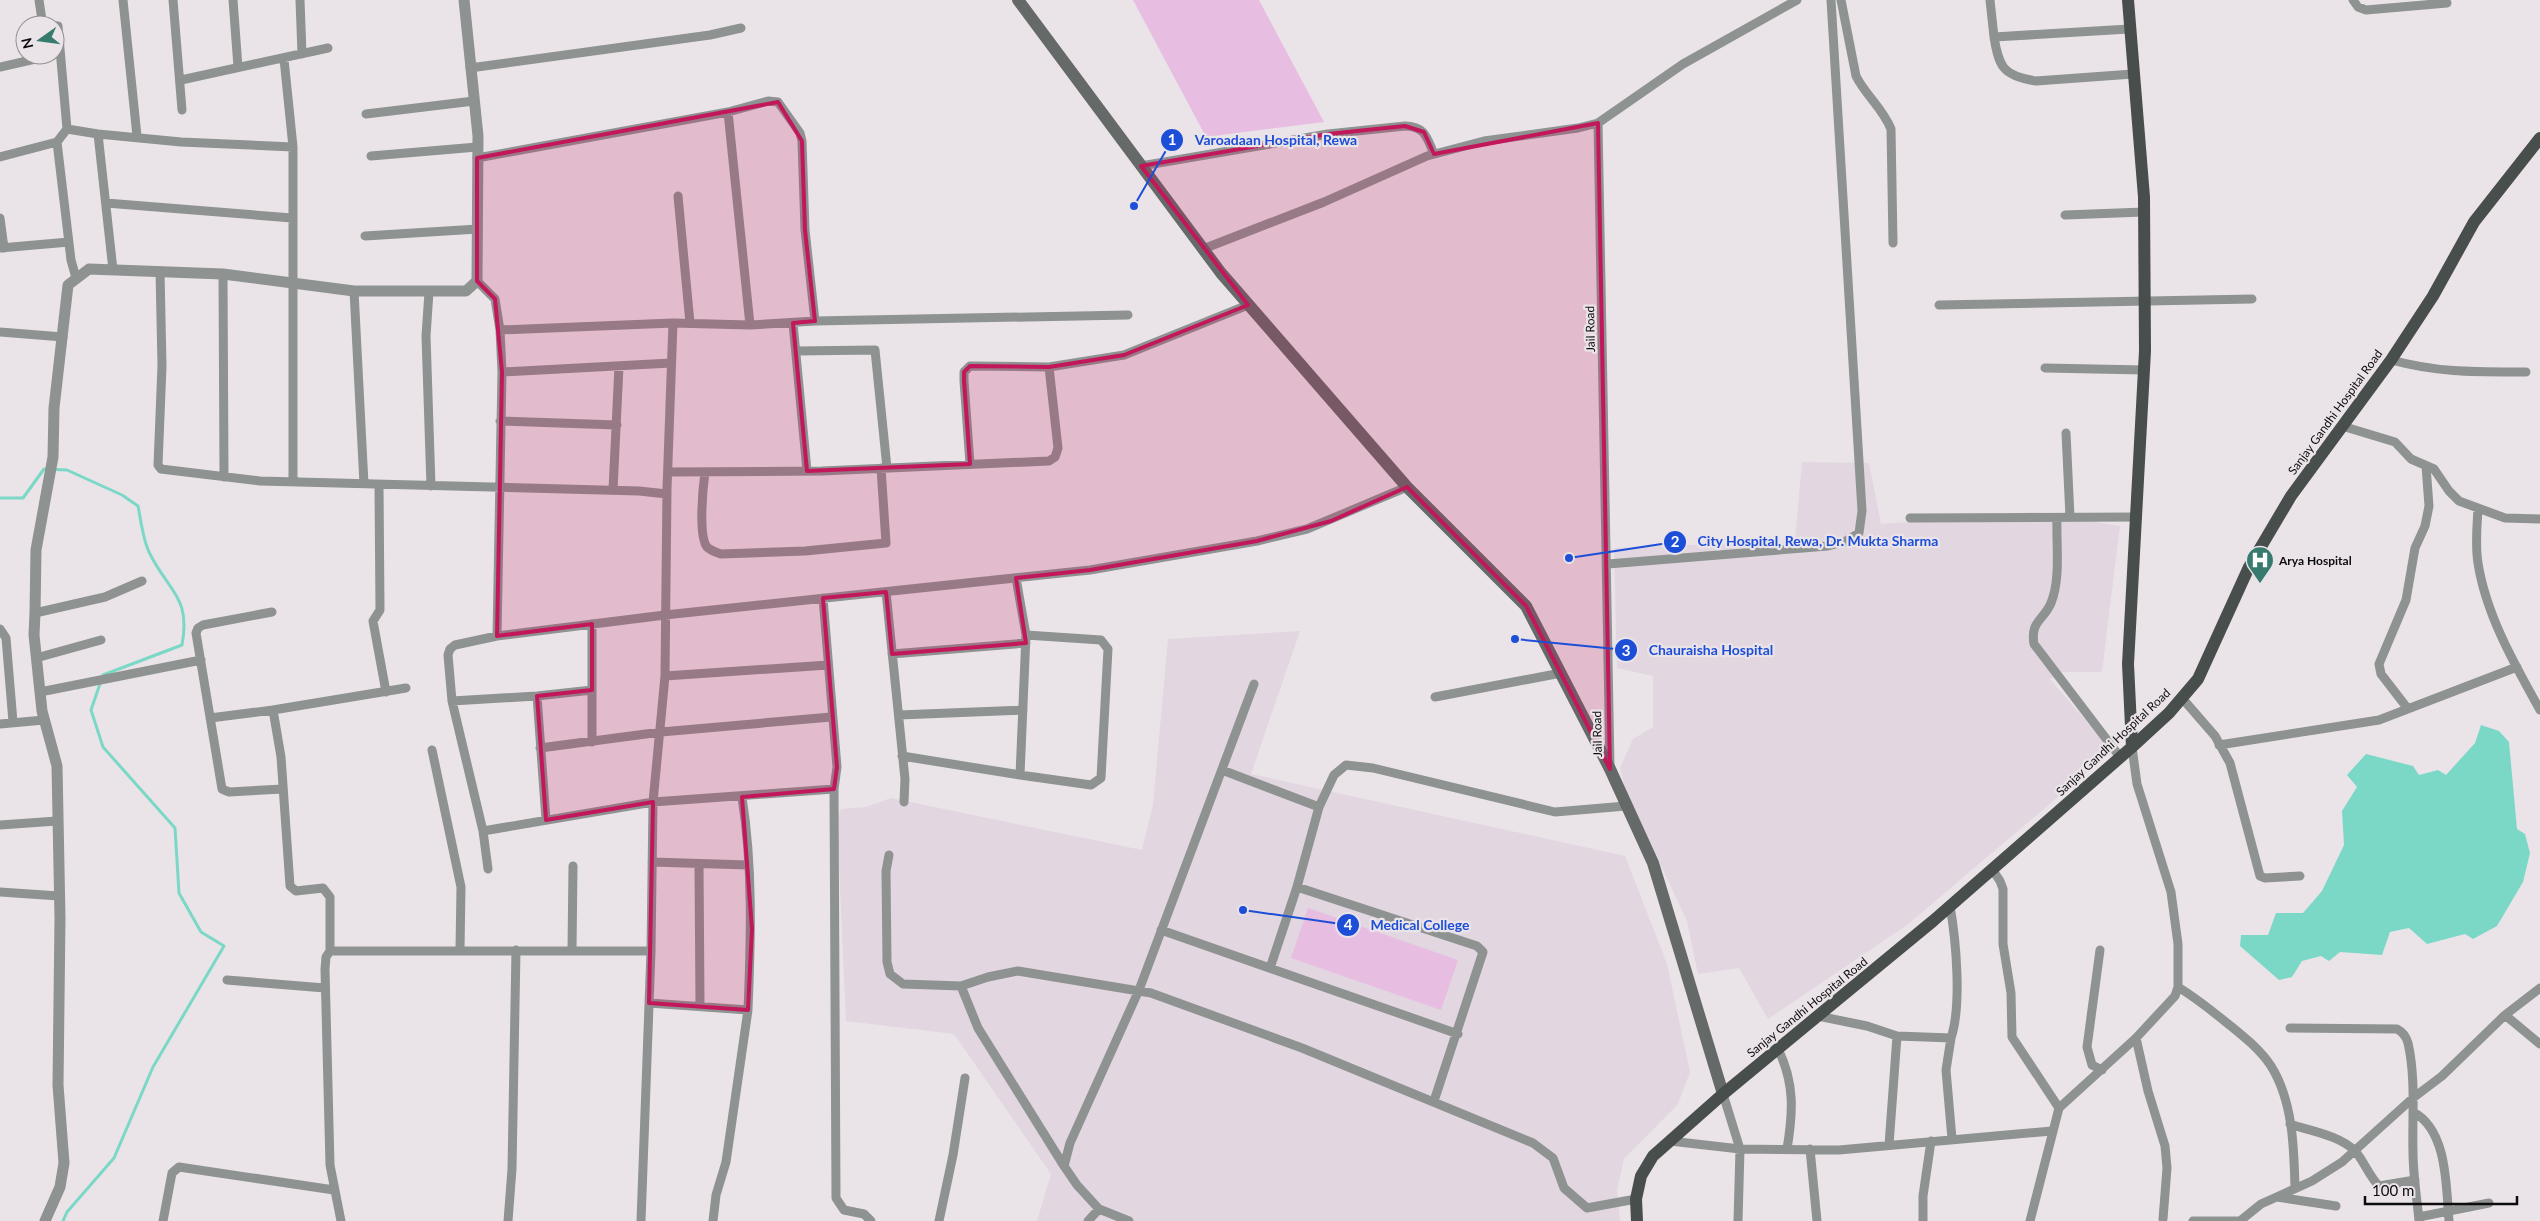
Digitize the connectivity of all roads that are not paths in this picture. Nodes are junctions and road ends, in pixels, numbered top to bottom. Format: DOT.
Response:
graph roads {
  1 [pos="39,0"];
  2 [pos="123,0"];
  3 [pos="173,0"];
  4 [pos="233,0"];
  5 [pos="300,0"];
  6 [pos="464,0"];
  7 [pos="1018,0"];
  8 [pos="1797,0"];
  9 [pos="1831,0"];
  10 [pos="1841,0"];
  11 [pos="1990,0"];
  12 [pos="2128,0"];
  13 [pos="2353,0"];
  14 [pos="2447,3"];
  15 [pos="41,15"];
  16 [pos="741,28"];
  17 [pos="2129,29"];
  18 [pos="1994,37"];
  19 [pos="328,48"];
  20 [pos="302,54"];
  21 [pos="284,59"];
  22 [pos="15,64"];
  23 [pos="58,65"];
  24 [pos="0,67"];
  25 [pos="238,67"];
  26 [pos="470,68"];
  27 [pos="2133,74"];
  28 [pos="181,80"];
  29 [pos="474,102"];
  30 [pos="182,110"];
  31 [pos="728,112"];
  32 [pos="366,114"];
  33 [pos="1598,123"];
  34 [pos="67,129"];
  35 [pos="98,134"];
  36 [pos="137,136"];
  37 [pos="2540,138"];
  38 [pos="57,142"];
  39 [pos="293,147"];
  40 [pos="477,152"];
  41 [pos="1434,154"];
  42 [pos="371,156"];
  43 [pos="0,157"];
  44 [pos="1141,166"];
  45 [pos="678,196"];
  46 [pos="106,203"];
  47 [pos="2144,212"];
  48 [pos="2065,215"];
  49 [pos="0,218"];
  50 [pos="292,218"];
  51 [pos="478,229"];
  52 [pos="365,236"];
  53 [pos="69,242"];
  54 [pos="1893,243"];
  55 [pos="2,248"];
  56 [pos="1203,249"];
  57 [pos="113,270"];
  58 [pos="160,271"];
  59 [pos="224,274"];
  60 [pos="76,278"];
  61 [pos="292,281"];
  62 [pos="477,281"];
  63 [pos="354,291"];
  64 [pos="430,292"];
  65 [pos="2252,299"];
  66 [pos="2145,303"];
  67 [pos="1248,305"];
  68 [pos="1939,305"];
  69 [pos="1128,315"];
  70 [pos="816,322"];
  71 [pos="673,323"];
  72 [pos="690,323"];
  73 [pos="794,323"];
  74 [pos="750,325"];
  75 [pos="500,330"];
  76 [pos="0,332"];
  77 [pos="63,337"];
  78 [pos="796,351"];
  79 [pos="2390,360"];
  80 [pos="671,363"];
  81 [pos="619,366"];
  82 [pos="1049,367"];
  83 [pos="2045,368"];
  84 [pos="2144,370"];
  85 [pos="502,372"];
  86 [pos="2526,372"];
  87 [pos="500,421"];
  88 [pos="617,425"];
  89 [pos="2342,426"];
  90 [pos="2066,434"];
  91 [pos="970,464"];
  92 [pos="2426,466"];
  93 [pos="884,468"];
  94 [pos="807,471"];
  95 [pos="668,472"];
  96 [pos="705,472"];
  97 [pos="224,477"];
  98 [pos="293,482"];
  99 [pos="364,484"];
  100 [pos="379,485"];
  101 [pos="431,486"];
  102 [pos="1407,487"];
  103 [pos="498,488"];
  104 [pos="613,490"];
  105 [pos="667,494"];
  106 [pos="2478,509"];
  107 [pos="2070,517"];
  108 [pos="2136,517"];
  109 [pos="1910,518"];
  110 [pos="2057,518"];
  111 [pos="2540,522"];
  112 [pos="1608,564"];
  113 [pos="1016,578"];
  114 [pos="142,581"];
  115 [pos="886,592"];
  116 [pos="823,598"];
  117 [pos="272,612"];
  118 [pos="35,613"];
  119 [pos="665,615"];
  120 [pos="592,624"];
  121 [pos="0,629"];
  122 [pos="497,636"];
  123 [pos="1026,639"];
  124 [pos="101,640"];
  125 [pos="892,654"];
  126 [pos="36,658"];
  127 [pos="201,660"];
  128 [pos="828,665"];
  129 [pos="2517,667"];
  130 [pos="1561,673"];
  131 [pos="665,676"];
  132 [pos="1254,684"];
  133 [pos="406,688"];
  134 [pos="592,690"];
  135 [pos="40,692"];
  136 [pos="386,692"];
  137 [pos="537,696"];
  138 [pos="1435,698"];
  139 [pos="2182,698"];
  140 [pos="452,701"];
  141 [pos="2408,709"];
  142 [pos="273,710"];
  143 [pos="1023,710"];
  144 [pos="2540,710"];
  145 [pos="899,716"];
  146 [pos="831,717"];
  147 [pos="210,718"];
  148 [pos="44,720"];
  149 [pos="13,722"];
  150 [pos="0,724"];
  151 [pos="661,732"];
  152 [pos="592,742"];
  153 [pos="2220,744"];
  154 [pos="2132,747"];
  155 [pos="540,748"];
  156 [pos="432,750"];
  157 [pos="902,756"];
  158 [pos="2120,757"];
  159 [pos="1610,769"];
  160 [pos="1222,770"];
  161 [pos="1020,775"];
  162 [pos="283,789"];
  163 [pos="834,789"];
  164 [pos="742,796"];
  165 [pos="653,802"];
  166 [pos="904,802"];
  167 [pos="1626,806"];
  168 [pos="1318,807"];
  169 [pos="546,820"];
  170 [pos="57,821"];
  171 [pos="0,825"];
  172 [pos="483,831"];
  173 [pos="888,855"];
  174 [pos="652,862"];
  175 [pos="699,864"];
  176 [pos="748,865"];
  177 [pos="573,866"];
  178 [pos="488,869"];
  179 [pos="1992,869"];
  180 [pos="2300,876"];
  181 [pos="1297,887"];
  182 [pos="0,892"];
  183 [pos="59,896"];
  184 [pos="1950,906"];
  185 [pos="1161,930"];
  186 [pos="460,950"];
  187 [pos="516,950"];
  188 [pos="2100,950"];
  189 [pos="330,951"];
  190 [pos="572,951"];
  191 [pos="651,951"];
  192 [pos="1270,968"];
  193 [pos="227,980"];
  194 [pos="961,986"];
  195 [pos="2178,987"];
  196 [pos="325,988"];
  197 [pos="2540,988"];
  198 [pos="1140,990"];
  199 [pos="649,1003"];
  200 [pos="700,1006"];
  201 [pos="748,1010"];
  202 [pos="2505,1015"];
  203 [pos="1818,1016"];
  204 [pos="2290,1028"];
  205 [pos="1458,1034"];
  206 [pos="1896,1036"];
  207 [pos="1951,1038"];
  208 [pos="2136,1038"];
  209 [pos="2540,1044"];
  210 [pos="1778,1049"];
  211 [pos="2102,1070"];
  212 [pos="965,1078"];
  213 [pos="1723,1094"];
  214 [pos="2413,1098"];
  215 [pos="1434,1101"];
  216 [pos="2059,1108"];
  217 [pos="2413,1112"];
  218 [pos="2290,1124"];
  219 [pos="2052,1131"];
  220 [pos="1952,1139"];
  221 [pos="1931,1141"];
  222 [pos="1670,1142"];
  223 [pos="1890,1145"];
  224 [pos="1740,1149"];
  225 [pos="1787,1149"];
  226 [pos="1810,1149"];
  227 [pos="2355,1151"];
  228 [pos="1064,1166"];
  229 [pos="2415,1180"];
  230 [pos="2296,1188"];
  231 [pos="334,1190"];
  232 [pos="2277,1197"];
  233 [pos="1636,1199"];
  234 [pos="2489,1203"];
  235 [pos="2336,1206"];
  236 [pos="1099,1209"];
  237 [pos="2448,1210"];
  238 [pos="2419,1219"];
  239 [pos="2164,1220"];
  240 [pos="45,1221"];
  241 [pos="163,1221"];
  242 [pos="341,1221"];
  243 [pos="508,1221"];
  244 [pos="641,1221"];
  245 [pos="713,1221"];
  246 [pos="871,1221"];
  247 [pos="939,1221"];
  248 [pos="1088,1221"];
  249 [pos="1129,1221"];
  250 [pos="1637,1221"];
  251 [pos="1738,1221"];
  252 [pos="1817,1221"];
  253 [pos="1923,1221"];
  254 [pos="2030,1221"];
  255 [pos="2192,1221"];
  256 [pos="2240,1221"];
  257 [pos="2449,1221"];
  1 -- 15 [label="street"];
  2 -- 36 [label="street"];
  3 -- 28 [label="street"];
  4 -- 25 [label="street"];
  5 -- 20 [label="street"];
  6 -- 26 [label="street"];
  7 -- 44 [label="main road"];
  8 -- 33 [label="street"];
  9 -- 112 [label="street"];
  10 -- 54 [label="street"];
  11 -- 18 [label="street"];
  12 -- 17 [label="main road"];
  13 -- 14 [label="street"];
  16 -- 26 [label="street"];
  17 -- 18 [label="street"];
  17 -- 27 [label="main road"];
  18 -- 27 [label="street"];
  19 -- 20 [label="street"];
  20 -- 21 [label="street"];
  21 -- 25 [label="street"];
  21 -- 39 [label="street"];
  22 -- 24 [label="street"];
  23 -- 34 [label="street"];
  25 -- 28 [label="street"];
  26 -- 29 [label="street"];
  27 -- 47 [label="main road"];
  28 -- 30 [label="street"];
  29 -- 32 [label="street"];
  29 -- 40 [label="street"];
  31 -- 40 [label="street"];
  31 -- 70 [label="street"];
  31 -- 74 [label="street"];
  33 -- 41 [label="street"];
  33 -- 112 [label="street, Jail Road"];
  34 -- 35 [label="street"];
  34 -- 38 [label="street"];
  35 -- 36 [label="street"];
  35 -- 46 [label="street"];
  36 -- 39 [label="street"];
  37 -- 79 [label="main road, Sanjay Gandhi Hospital Road"];
  38 -- 43 [label="street"];
  38 -- 53 [label="street"];
  39 -- 50 [label="street"];
  40 -- 42 [label="street"];
  40 -- 51 [label="street"];
  41 -- 44 [label="street"];
  41 -- 56 [label="street"];
  44 -- 56 [label="main road"];
  45 -- 72 [label="street"];
  46 -- 50 [label="street"];
  46 -- 57 [label="street"];
  47 -- 48 [label="street"];
  47 -- 66 [label="main road"];
  49 -- 55 [label="street"];
  50 -- 61 [label="street"];
  51 -- 52 [label="street"];
  51 -- 62 [label="street"];
  53 -- 55 [label="street"];
  53 -- 60 [label="street"];
  56 -- 67 [label="main road"];
  57 -- 58 [label="street"];
  57 -- 60 [label="street"];
  58 -- 59 [label="street"];
  58 -- 97 [label="street"];
  59 -- 61 [label="street"];
  59 -- 97 [label="street"];
  60 -- 77 [label="street"];
  61 -- 63 [label="street"];
  61 -- 98 [label="street"];
  62 -- 64 [label="street"];
  62 -- 75 [label="street"];
  63 -- 64 [label="street"];
  63 -- 99 [label="street"];
  64 -- 101 [label="street"];
  65 -- 66 [label="street"];
  66 -- 68 [label="street"];
  66 -- 84 [label="main road"];
  67 -- 82 [label="street"];
  67 -- 102 [label="main road"];
  69 -- 70 [label="street"];
  70 -- 73 [label="street"];
  71 -- 72 [label="street"];
  71 -- 75 [label="street"];
  71 -- 80 [label="street"];
  72 -- 74 [label="street"];
  73 -- 74 [label="street"];
  73 -- 78 [label="street"];
  75 -- 85 [label="street"];
  76 -- 77 [label="street"];
  77 -- 118 [label="street"];
  78 -- 93 [label="street"];
  78 -- 94 [label="street"];
  79 -- 86 [label="street"];
  79 -- 89 [label="main road, Sanjay Gandhi Hospital Road"];
  80 -- 81 [label="street"];
  80 -- 95 [label="street"];
  81 -- 85 [label="street"];
  81 -- 88 [label="street"];
  82 -- 91 [label="street"];
  82 -- 91 [label="street"];
  83 -- 84 [label="street"];
  84 -- 108 [label="main road"];
  85 -- 87 [label="street"];
  87 -- 88 [label="street"];
  87 -- 103 [label="street"];
  88 -- 104 [label="street"];
  89 -- 92 [label="street"];
  89 -- 139 [label="main road, Sanjay Gandhi Hospital Road"];
  90 -- 107 [label="street"];
  91 -- 93 [label="street"];
  92 -- 106 [label="street"];
  92 -- 141 [label="street"];
  93 -- 94 [label="street"];
  93 -- 96 [label="street"];
  94 -- 96 [label="street"];
  95 -- 96 [label="street"];
  95 -- 105 [label="street"];
  97 -- 98 [label="street"];
  98 -- 99 [label="street"];
  99 -- 100 [label="street"];
  100 -- 101 [label="street"];
  100 -- 136 [label="street"];
  101 -- 103 [label="street"];
  102 -- 113 [label="street"];
  102 -- 130 [label="main road"];
  103 -- 104 [label="street"];
  103 -- 122 [label="street"];
  104 -- 105 [label="street"];
  105 -- 119 [label="street"];
  106 -- 111 [label="street"];
  106 -- 129 [label="street"];
  107 -- 108 [label="street"];
  107 -- 110 [label="street"];
  108 -- 154 [label="main road"];
  109 -- 110 [label="street"];
  110 -- 158 [label="street"];
  112 -- 159 [label="street, Jail Road"];
  113 -- 115 [label="street"];
  113 -- 123 [label="street"];
  114 -- 118 [label="street"];
  115 -- 116 [label="street"];
  115 -- 125 [label="street"];
  116 -- 119 [label="street"];
  116 -- 128 [label="street"];
  117 -- 127 [label="street"];
  118 -- 126 [label="street"];
  119 -- 120 [label="street"];
  119 -- 131 [label="street"];
  120 -- 122 [label="street"];
  120 -- 134 [label="street"];
  121 -- 149 [label="street"];
  122 -- 140 [label="street"];
  123 -- 125 [label="street"];
  123 -- 143 [label="street"];
  123 -- 161 [label="street"];
  124 -- 126 [label="street"];
  125 -- 145 [label="street"];
  126 -- 135 [label="street"];
  127 -- 135 [label="street"];
  127 -- 147 [label="street"];
  128 -- 131 [label="street"];
  128 -- 146 [label="street"];
  129 -- 141 [label="street"];
  129 -- 144 [label="street"];
  130 -- 138 [label="street"];
  130 -- 159 [label="main road"];
  131 -- 151 [label="street"];
  132 -- 160 [label="street"];
  133 -- 136 [label="street"];
  134 -- 137 [label="street"];
  134 -- 152 [label="street"];
  135 -- 148 [label="street"];
  136 -- 142 [label="street"];
  137 -- 140 [label="street"];
  137 -- 155 [label="street"];
  139 -- 153 [label="street"];
  139 -- 154 [label="main road, Sanjay Gandhi Hospital Road"];
  140 -- 172 [label="street"];
  141 -- 153 [label="street"];
  142 -- 147 [label="street"];
  142 -- 162 [label="street"];
  143 -- 145 [label="street"];
  143 -- 161 [label="street"];
  145 -- 157 [label="street"];
  146 -- 151 [label="street"];
  146 -- 163 [label="street"];
  147 -- 162 [label="street"];
  148 -- 149 [label="street"];
  148 -- 170 [label="street"];
  149 -- 150 [label="street"];
  151 -- 152 [label="street"];
  151 -- 165 [label="street"];
  152 -- 155 [label="street"];
  153 -- 180 [label="street"];
  154 -- 158 [label="main road, Sanjay Gandhi Hospital Road"];
  154 -- 195 [label="street"];
  155 -- 169 [label="street"];
  156 -- 186 [label="street"];
  157 -- 161 [label="street"];
  157 -- 166 [label="street"];
  158 -- 179 [label="main road, Sanjay Gandhi Hospital Road"];
  159 -- 167 [label="main road"];
  160 -- 168 [label="street"];
  160 -- 185 [label="street"];
  162 -- 189 [label="street"];
  163 -- 164 [label="street"];
  163 -- 246 [label="street"];
  164 -- 165 [label="street"];
  164 -- 176 [label="street"];
  165 -- 169 [label="street"];
  165 -- 174 [label="street"];
  167 -- 168 [label="street"];
  167 -- 213 [label="main road"];
  168 -- 181 [label="street"];
  169 -- 172 [label="street"];
  170 -- 171 [label="street"];
  170 -- 183 [label="street"];
  172 -- 178 [label="street"];
  173 -- 194 [label="street"];
  174 -- 175 [label="street"];
  174 -- 191 [label="street"];
  175 -- 176 [label="street"];
  175 -- 200 [label="street"];
  176 -- 201 [label="street"];
  177 -- 190 [label="street"];
  179 -- 184 [label="main road, Sanjay Gandhi Hospital Road"];
  179 -- 216 [label="street"];
  181 -- 192 [label="street"];
  181 -- 205 [label="street"];
  182 -- 183 [label="street"];
  183 -- 240 [label="street"];
  184 -- 203 [label="main road, Sanjay Gandhi Hospital Road"];
  184 -- 207 [label="street"];
  185 -- 192 [label="street"];
  185 -- 198 [label="street"];
  186 -- 187 [label="street"];
  186 -- 189 [label="street"];
  187 -- 190 [label="street"];
  187 -- 243 [label="street"];
  188 -- 211 [label="street"];
  189 -- 196 [label="street"];
  190 -- 191 [label="street"];
  191 -- 199 [label="street"];
  192 -- 205 [label="street"];
  193 -- 196 [label="street"];
  194 -- 198 [label="street"];
  194 -- 228 [label="street"];
  195 -- 208 [label="street"];
  195 -- 218 [label="street"];
  196 -- 231 [label="street"];
  197 -- 202 [label="street"];
  198 -- 215 [label="street"];
  198 -- 228 [label="street"];
  199 -- 200 [label="street"];
  199 -- 244 [label="street"];
  200 -- 201 [label="street"];
  201 -- 245 [label="street"];
  202 -- 209 [label="street"];
  202 -- 214 [label="street"];
  203 -- 206 [label="street"];
  203 -- 210 [label="main road, Sanjay Gandhi Hospital Road"];
  204 -- 214 [label="street"];
  205 -- 215 [label="street"];
  206 -- 207 [label="street"];
  206 -- 223 [label="street"];
  207 -- 220 [label="street"];
  208 -- 211 [label="street"];
  208 -- 239 [label="street"];
  210 -- 213 [label="main road, Sanjay Gandhi Hospital Road"];
  210 -- 225 [label="street"];
  211 -- 216 [label="street"];
  212 -- 247 [label="street"];
  213 -- 222 [label="main road, Sanjay Gandhi Hospital Road"];
  213 -- 224 [label="street"];
  214 -- 217 [label="street"];
  214 -- 227 [label="street"];
  215 -- 233 [label="street"];
  216 -- 219 [label="street"];
  217 -- 229 [label="street"];
  217 -- 237 [label="street"];
  218 -- 227 [label="street"];
  218 -- 230 [label="street"];
  219 -- 220 [label="street"];
  219 -- 254 [label="street"];
  220 -- 221 [label="street"];
  221 -- 223 [label="street"];
  221 -- 253 [label="street"];
  222 -- 224 [label="street"];
  222 -- 233 [label="main road, Sanjay Gandhi Hospital Road"];
  223 -- 226 [label="street"];
  224 -- 225 [label="street"];
  224 -- 251 [label="street"];
  225 -- 226 [label="street"];
  226 -- 252 [label="street"];
  227 -- 229 [label="street"];
  227 -- 230 [label="street"];
  228 -- 236 [label="street"];
  229 -- 238 [label="street"];
  230 -- 232 [label="street"];
  231 -- 241 [label="street"];
  231 -- 242 [label="street"];
  232 -- 235 [label="street"];
  232 -- 256 [label="street"];
  233 -- 250 [label="main road, Sanjay Gandhi Hospital Road"];
  234 -- 237 [label="street"];
  236 -- 248 [label="street"];
  236 -- 249 [label="street"];
  237 -- 238 [label="street"];
  237 -- 257 [label="street"];
  255 -- 256 [label="street"];
}
